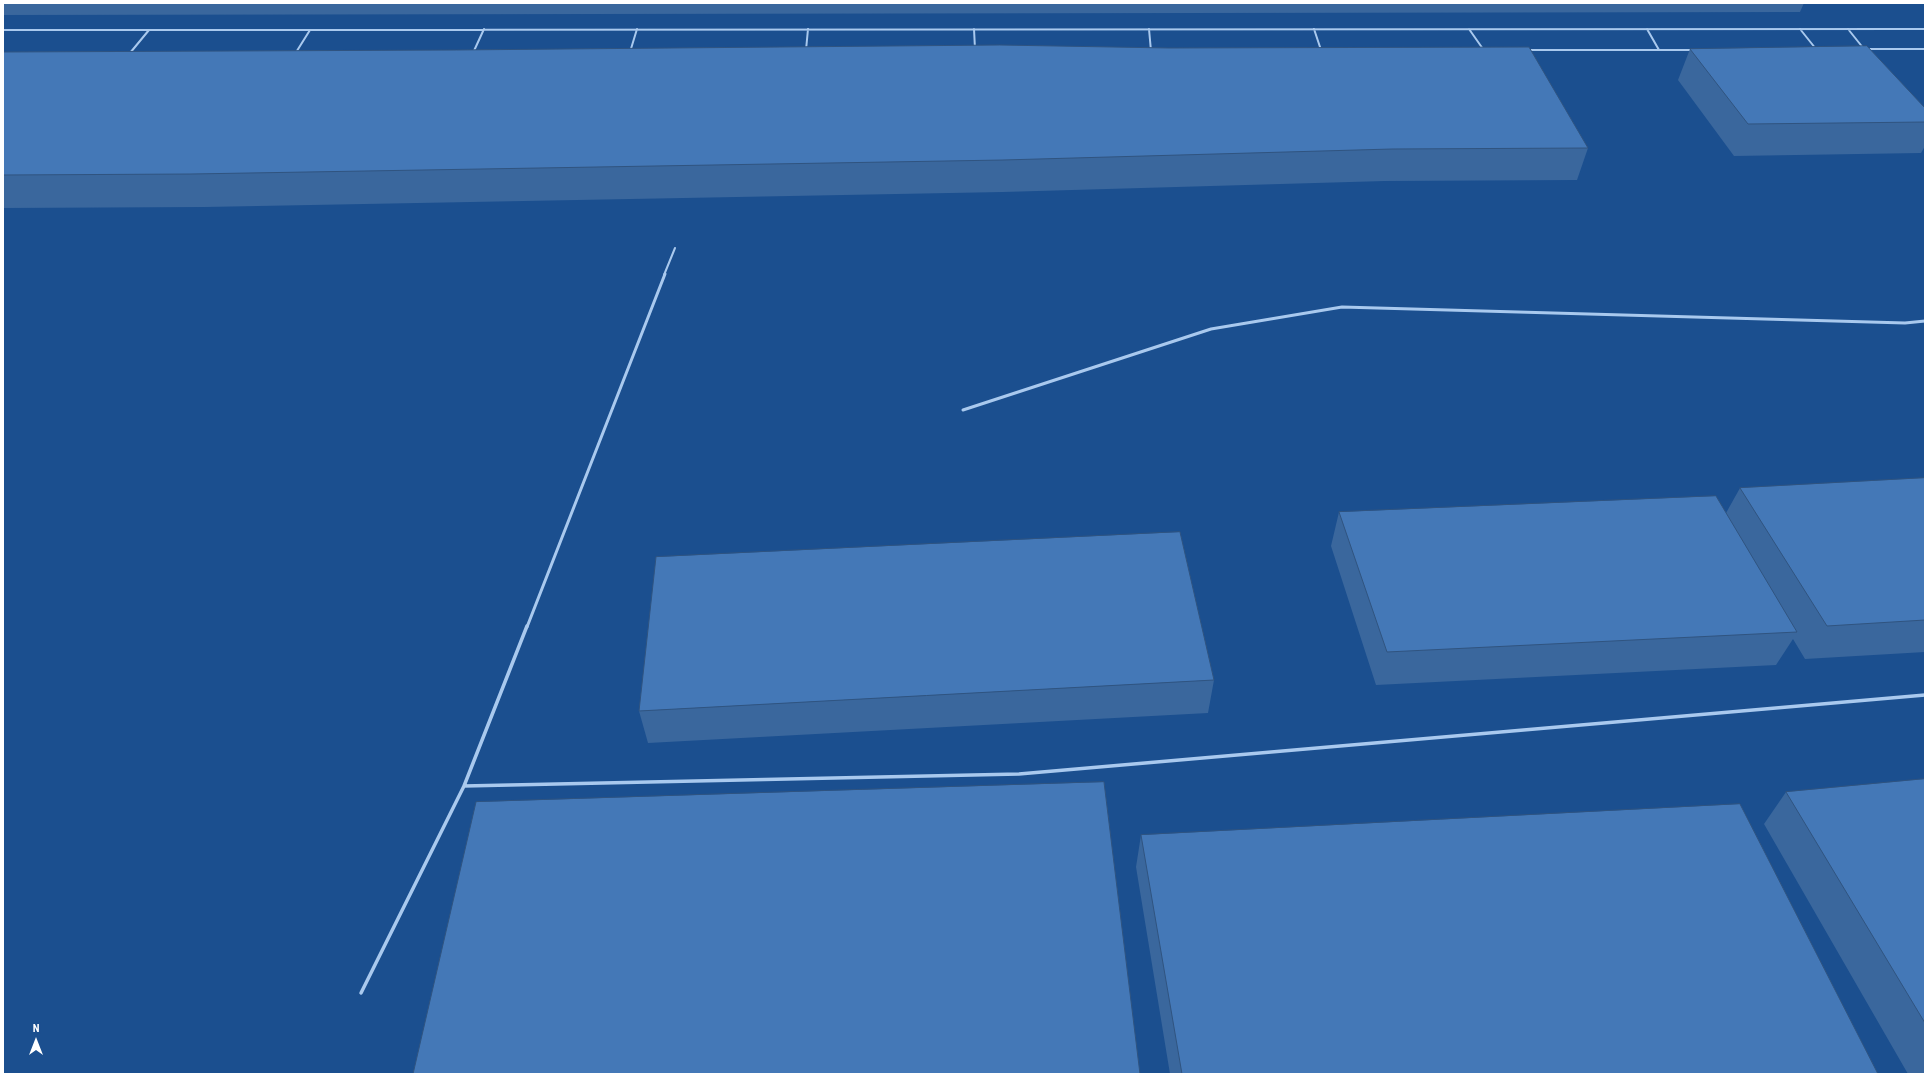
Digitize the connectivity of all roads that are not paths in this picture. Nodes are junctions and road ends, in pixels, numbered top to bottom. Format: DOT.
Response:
graph roads {
  1 [pos="974,29"];
  2 [pos="1149,29"];
  3 [pos="1314,29"];
  4 [pos="1469,29"];
  5 [pos="1647,29"];
  6 [pos="1800,29"];
  7 [pos="1848,29"];
  8 [pos="1925,29"];
  9 [pos="3,30"];
  10 [pos="148,30"];
  11 [pos="310,30"];
  12 [pos="484,30"];
  13 [pos="637,30"];
  14 [pos="808,30"];
  15 [pos="1808,49"];
  16 [pos="1816,49"];
  17 [pos="1823,49"];
  18 [pos="1857,49"];
  19 [pos="1864,49"];
  20 [pos="1925,49"];
  21 [pos="1524,50"];
  22 [pos="1659,50"];
  23 [pos="1698,50"];
  24 [pos="1314,51"];
  25 [pos="1476,51"];
  26 [pos="1159,52"];
  27 [pos="805,53"];
  28 [pos="975,53"];
  29 [pos="480,54"];
  30 [pos="637,54"];
  31 [pos="302,55"];
  32 [pos="136,56"];
  33 [pos="675,248"];
  34 [pos="1925,321"];
  35 [pos="963,410"];
  36 [pos="1925,695"];
  37 [pos="464,786"];
  38 [pos="361,993"];
  1 -- 2 [label="lane"];
  1 -- 14 [label="lane"];
  1 -- 28 [label="lane"];
  2 -- 3 [label="lane"];
  2 -- 26 [label="lane"];
  3 -- 4 [label="lane"];
  3 -- 24 [label="lane"];
  4 -- 5 [label="lane"];
  4 -- 25 [label="lane"];
  5 -- 6 [label="lane"];
  5 -- 22 [label="lane"];
  6 -- 7 [label="lane"];
  6 -- 16 [label="lane"];
  7 -- 8 [label="lane"];
  7 -- 19 [label="lane"];
  9 -- 10 [label="lane"];
  10 -- 11 [label="lane"];
  10 -- 32 [label="lane"];
  11 -- 12 [label="lane"];
  11 -- 31 [label="lane"];
  12 -- 13 [label="lane"];
  12 -- 29 [label="lane"];
  13 -- 14 [label="lane"];
  13 -- 30 [label="lane"];
  14 -- 27 [label="lane"];
  15 -- 16 [label="lane"];
  16 -- 17 [label="lane"];
  18 -- 19 [label="lane"];
  19 -- 20 [label="lane"];
  21 -- 22 [label="lane"];
  22 -- 23 [label="lane"];
  33 -- 37 [label="lane"];
  34 -- 35 [label="lane"];
  36 -- 37 [label="lane"];
  37 -- 38 [label="lane"];
}
